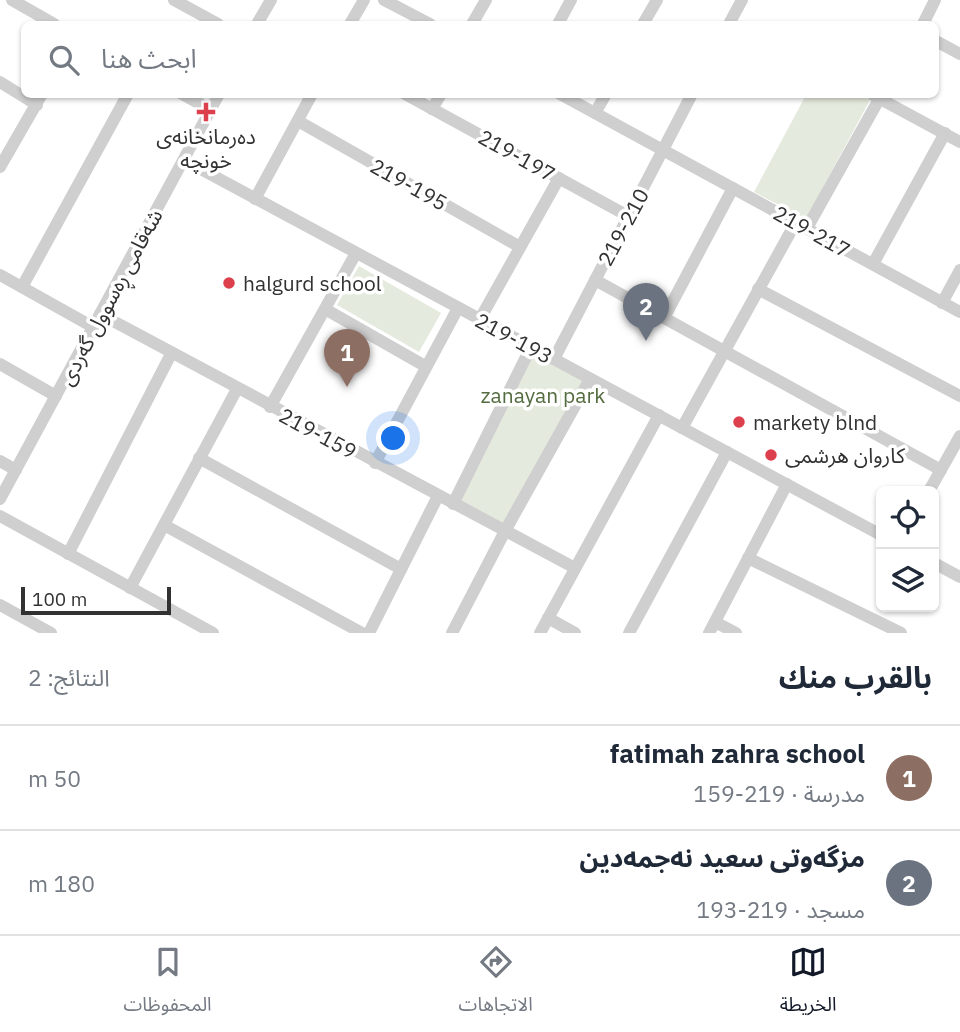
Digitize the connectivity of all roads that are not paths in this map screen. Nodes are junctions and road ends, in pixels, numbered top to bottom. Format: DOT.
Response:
graph roads {
  1 [pos="12,0"];
  2 [pos="271,0"];
  3 [pos="363,0"];
  4 [pos="384,0"];
  5 [pos="486,0"];
  6 [pos="571,0"];
  7 [pos="657,0"];
  8 [pos="742,0"];
  9 [pos="935,0"];
  10 [pos="177,1"];
  11 [pos="49,21"];
  12 [pos="213,21"];
  13 [pos="259,21"];
  14 [pos="352,21"];
  15 [pos="424,21"];
  16 [pos="474,21"];
  17 [pos="560,21"];
  18 [pos="645,21"];
  19 [pos="731,21"];
  20 [pos="924,21"];
  21 [pos="939,43"];
  22 [pos="960,54"];
  23 [pos="0,82"];
  24 [pos="21,91"];
  25 [pos="126,98"];
  26 [pos="189,98"];
  27 [pos="217,98"];
  28 [pos="310,98"];
  29 [pos="412,98"];
  30 [pos="439,98"];
  31 [pos="567,98"];
  32 [pos="604,98"];
  33 [pos="690,98"];
  34 [pos="878,98"];
  35 [pos="883,98"];
  36 [pos="40,100"];
  37 [pos="432,109"];
  38 [pos="211,110"];
  39 [pos="595,113"];
  40 [pos="298,121"];
  41 [pos="945,133"];
  42 [pos="960,142"];
  43 [pos="663,150"];
  44 [pos="184,160"];
  45 [pos="0,166"];
  46 [pos="559,178"];
  47 [pos="733,188"];
  48 [pos="255,199"];
  49 [pos="628,216"];
  50 [pos="802,225"];
  51 [pos="520,247"];
  52 [pos="356,253"];
  53 [pos="873,264"];
  54 [pos="960,270"];
  55 [pos="0,275"];
  56 [pos="595,280"];
  57 [pos="22,287"];
  58 [pos="758,289"];
  59 [pos="942,303"];
  60 [pos="458,307"];
  61 [pos="325,309"];
  62 [pos="960,312"];
  63 [pos="100,314"];
  64 [pos="664,318"];
  65 [pos="480,319"];
  66 [pos="93,327"];
  67 [pos="531,347"];
  68 [pos="724,351"];
  69 [pos="171,354"];
  70 [pos="554,359"];
  71 [pos="0,364"];
  72 [pos="425,366"];
  73 [pos="590,379"];
  74 [pos="237,389"];
  75 [pos="56,396"];
  76 [pos="960,396"];
  77 [pos="270,407"];
  78 [pos="659,415"];
  79 [pos="682,428"];
  80 [pos="960,436"];
  81 [pos="727,452"];
  82 [pos="199,458"];
  83 [pos="0,461"];
  84 [pos="375,463"];
  85 [pos="16,470"];
  86 [pos="941,470"];
  87 [pos="787,484"];
  88 [pos="932,486"];
  89 [pos="438,496"];
  90 [pos="0,499"];
  91 [pos="453,504"];
  92 [pos="0,516"];
  93 [pos="164,525"];
  94 [pos="505,531"];
  95 [pos="876,532"];
  96 [pos="68,554"];
  97 [pos="748,558"];
  98 [pos="939,566"];
  99 [pos="575,568"];
  100 [pos="401,569"];
  101 [pos="960,578"];
  102 [pos="130,588"];
  103 [pos="0,605"];
  104 [pos="548,618"];
  105 [pos="30,621"];
  106 [pos="712,628"];
  107 [pos="199,630"];
  108 [pos="24,633"];
  109 [pos="51,633"];
  110 [pos="213,633"];
  111 [pos="362,633"];
  112 [pos="369,633"];
  113 [pos="452,633"];
  114 [pos="540,633"];
  115 [pos="575,633"];
  116 [pos="629,633"];
  117 [pos="736,633"];
  118 [pos="901,633"];
  1 -- 11 [label="street"];
  2 -- 13 [label="street"];
  3 -- 14 [label="street"];
  4 -- 15 [label="street"];
  5 -- 16 [label="street"];
  6 -- 17 [label="street"];
  7 -- 18 [label="street"];
  8 -- 19 [label="street"];
  9 -- 20 [label="street"];
  10 -- 12 [label="street"];
  21 -- 22 [label="street"];
  23 -- 24 [label="street"];
  25 -- 57 [label="street"];
  26 -- 38 [label="street"];
  27 -- 38 [label="street, شەقامی ڕەسوول گەردی"];
  28 -- 40 [label="street"];
  29 -- 37 [label="street, 219-197"];
  30 -- 37 [label="street"];
  31 -- 39 [label="street, 219-217"];
  32 -- 39 [label="street"];
  33 -- 43 [label="street, 219-210"];
  34 -- 50 [label="street"];
  35 -- 41 [label="street"];
  36 -- 45 [label="street"];
  37 -- 46 [label="street, 219-197"];
  38 -- 44 [label="street, شەقامی ڕەسوول گەردی"];
  39 -- 43 [label="street, 219-217"];
  40 -- 48 [label="street"];
  40 -- 51 [label="street, 219-195"];
  41 -- 42 [label="street"];
  41 -- 53 [label="street"];
  43 -- 47 [label="street, 219-217"];
  43 -- 49 [label="street, 219-210"];
  44 -- 48 [label="street, 219-193"];
  44 -- 63 [label="street, شەقامی ڕەسوول گەردی"];
  46 -- 49 [label="street, 219-197"];
  46 -- 51 [label="street"];
  47 -- 50 [label="street, 219-217"];
  47 -- 64 [label="street"];
  48 -- 52 [label="street, 219-193"];
  49 -- 56 [label="street, 219-210"];
  50 -- 53 [label="street, 219-217"];
  50 -- 58 [label="street"];
  51 -- 65 [label="street"];
  52 -- 60 [label="street, 219-193"];
  52 -- 61 [label="street"];
  53 -- 59 [label="street, 219-217"];
  54 -- 59 [label="street"];
  55 -- 57 [label="street"];
  56 -- 64 [label="street"];
  56 -- 70 [label="street, 219-210"];
  57 -- 66 [label="street"];
  58 -- 68 [label="street"];
  58 -- 76 [label="street"];
  59 -- 62 [label="street, 219-217"];
  60 -- 65 [label="street, 219-193"];
  60 -- 72 [label="street"];
  61 -- 72 [label="street"];
  61 -- 77 [label="street"];
  63 -- 66 [label="street, شەقامی ڕەسوول گەردی"];
  63 -- 69 [label="street, 219-159"];
  64 -- 68 [label="street"];
  65 -- 67 [label="street, 219-193"];
  66 -- 75 [label="street, شەقامی ڕەسوول گەردی"];
  67 -- 70 [label="street, 219-193"];
  67 -- 91 [label="street"];
  68 -- 79 [label="street"];
  68 -- 86 [label="street"];
  69 -- 74 [label="street, 219-159"];
  69 -- 96 [label="street"];
  70 -- 73 [label="street, 219-193"];
  71 -- 75 [label="street"];
  72 -- 84 [label="street"];
  73 -- 78 [label="street, 219-193"];
  73 -- 94 [label="street"];
  74 -- 77 [label="street, 219-159"];
  74 -- 82 [label="street"];
  75 -- 85 [label="street, شەقامی ڕەسوول گەردی"];
  77 -- 84 [label="street, 219-159"];
  78 -- 79 [label="street, 219-193"];
  78 -- 99 [label="street"];
  79 -- 81 [label="street, 219-193"];
  80 -- 86 [label="street"];
  81 -- 87 [label="street, 219-193"];
  81 -- 116 [label="street"];
  82 -- 93 [label="street"];
  82 -- 100 [label="street"];
  83 -- 85 [label="street"];
  84 -- 89 [label="street, 219-159"];
  85 -- 90 [label="street, شەقامی ڕەسوول گەردی"];
  86 -- 88 [label="street"];
  87 -- 95 [label="street, 219-193"];
  87 -- 97 [label="street"];
  89 -- 91 [label="street, 219-159"];
  89 -- 100 [label="street"];
  91 -- 94 [label="street, 219-159"];
  92 -- 96 [label="street"];
  93 -- 102 [label="street"];
  93 -- 111 [label="street"];
  94 -- 99 [label="street, 219-159"];
  94 -- 113 [label="street"];
  96 -- 102 [label="street"];
  97 -- 106 [label="street"];
  97 -- 118 [label="street"];
  98 -- 101 [label="street"];
  99 -- 104 [label="street"];
  100 -- 112 [label="street"];
  102 -- 107 [label="street"];
  103 -- 105 [label="street"];
  104 -- 114 [label="street"];
  104 -- 115 [label="street"];
  105 -- 108 [label="street"];
  105 -- 109 [label="street"];
  106 -- 117 [label="street"];
  107 -- 110 [label="street"];
}
